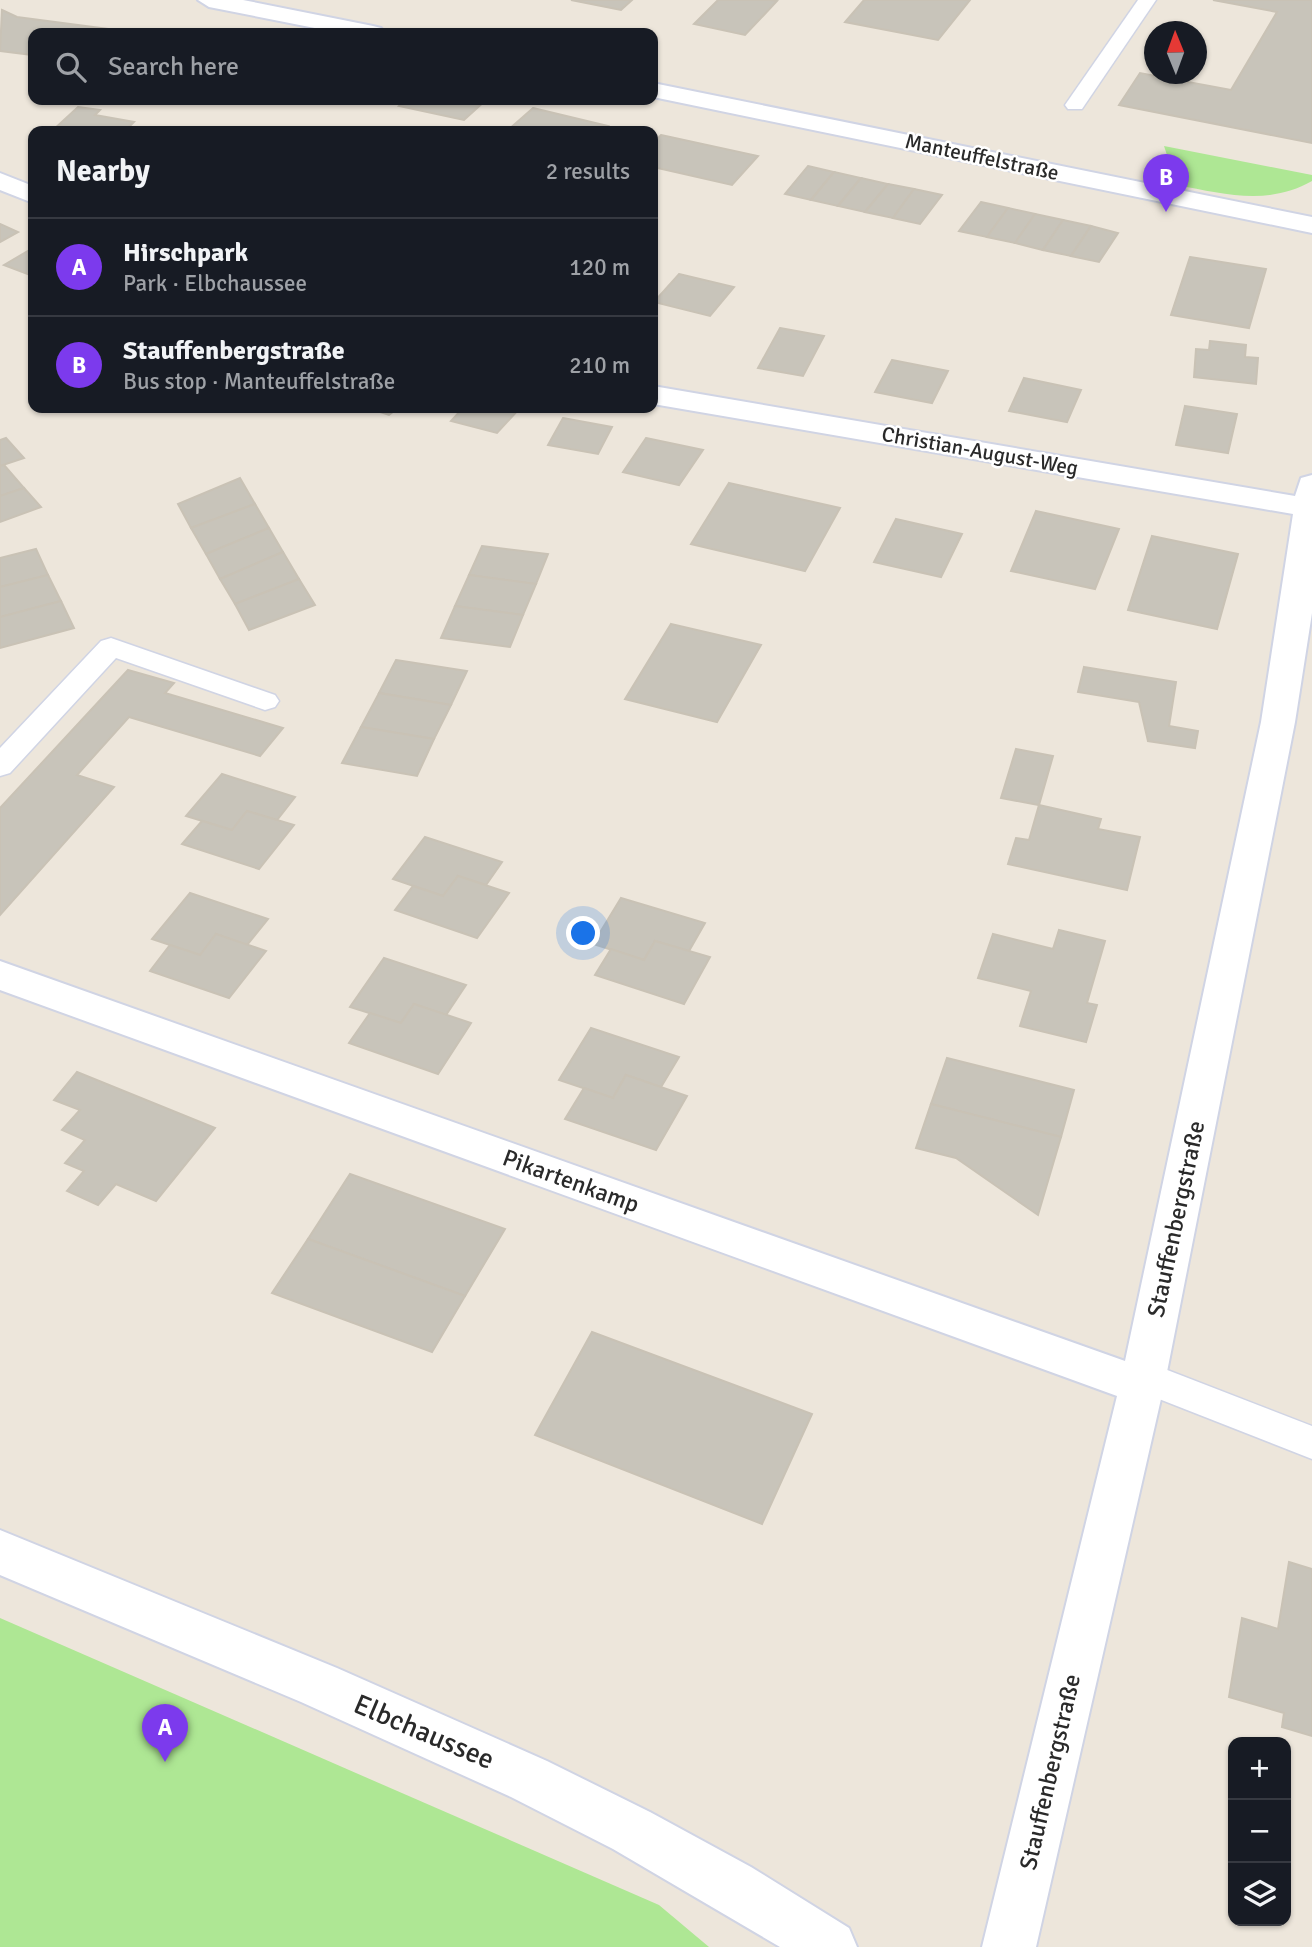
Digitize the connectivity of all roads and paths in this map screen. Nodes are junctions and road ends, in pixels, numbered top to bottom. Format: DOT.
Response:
graph roads {
  1 [pos="209,0"];
  2 [pos="1147,0"];
  3 [pos="348,28"];
  4 [pos="658,91"];
  5 [pos="1075,105"];
  6 [pos="0,181"];
  7 [pos="28,193"];
  8 [pos="1312,225"];
  9 [pos="658,396"];
  10 [pos="1310,496"];
  11 [pos="265,701"];
  12 [pos="0,766"];
  13 [pos="0,975"];
  14 [pos="1142,1382"];
  15 [pos="1312,1443"];
  16 [pos="0,1552"];
  17 [pos="830,1947"];
  18 [pos="1009,1947"];
  1 -- 3 [label="street"];
  2 -- 5 [label="lane"];
  4 -- 8 [label="street, Manteuffelstraße"];
  6 -- 7 [label="street"];
  9 -- 10 [label="street, Christian-August-Weg"];
  10 -- 14 [label="street, Stauffenbergstraße"];
  11 -- 12 [label="lane"];
  13 -- 14 [label="street, Pikartenkamp"];
  14 -- 15 [label="lane"];
  14 -- 18 [label="street, Stauffenbergstraße"];
  16 -- 17 [label="street, Elbchaussee"];
}
